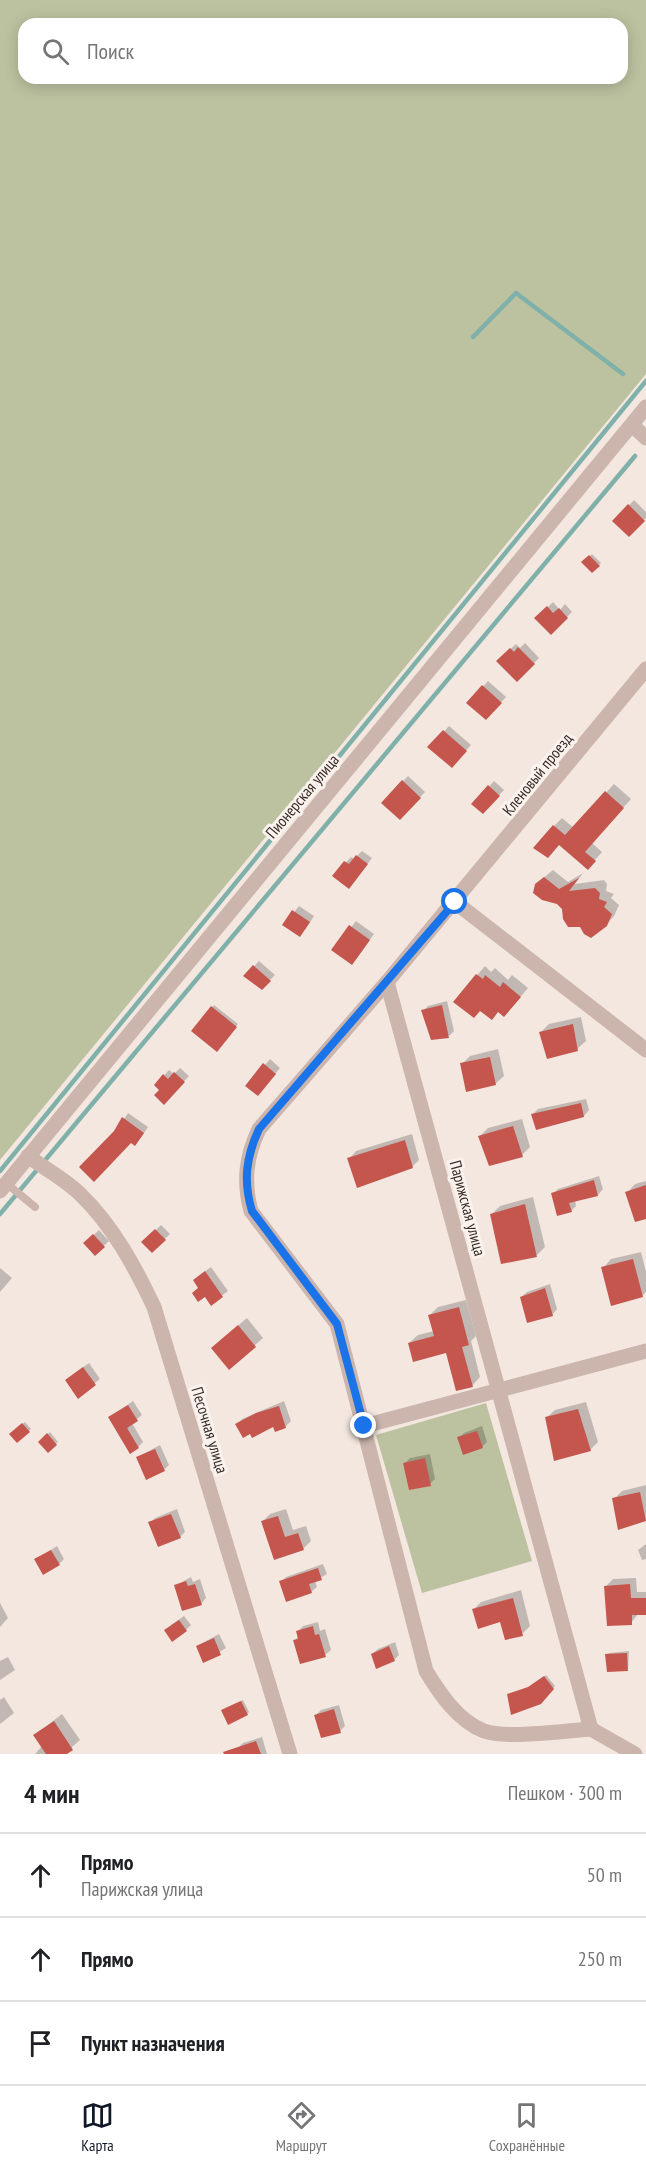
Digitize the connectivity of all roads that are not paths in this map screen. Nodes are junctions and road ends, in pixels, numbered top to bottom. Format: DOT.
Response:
graph roads {
  1 [pos="646,407"];
  2 [pos="632,425"];
  3 [pos="646,438"];
  4 [pos="646,669"];
  5 [pos="455,902"];
  6 [pos="387,982"];
  7 [pos="646,1050"];
  8 [pos="28,1156"];
  9 [pos="3,1187"];
  10 [pos="35,1207"];
  11 [pos="646,1351"];
  12 [pos="499,1390"];
  13 [pos="364,1426"];
  14 [pos="591,1729"];
  15 [pos="290,1754"];
  16 [pos="635,1754"];
  1 -- 2 [label="street, Пионерская улица"];
  2 -- 3 [label="street"];
  2 -- 8 [label="street, Пионерская улица"];
  4 -- 5 [label="street, Кленовый проезд"];
  5 -- 6 [label="street"];
  5 -- 7 [label="street"];
  6 -- 12 [label="street, Парижская улица"];
  6 -- 13 [label="street"];
  8 -- 9 [label="street, Пионерская улица"];
  8 -- 15 [label="street, Песочная улица"];
  9 -- 10 [label="lane"];
  11 -- 12 [label="street"];
  12 -- 13 [label="street"];
  12 -- 14 [label="street, Парижская улица"];
  13 -- 14 [label="street"];
  14 -- 16 [label="street"];
}
